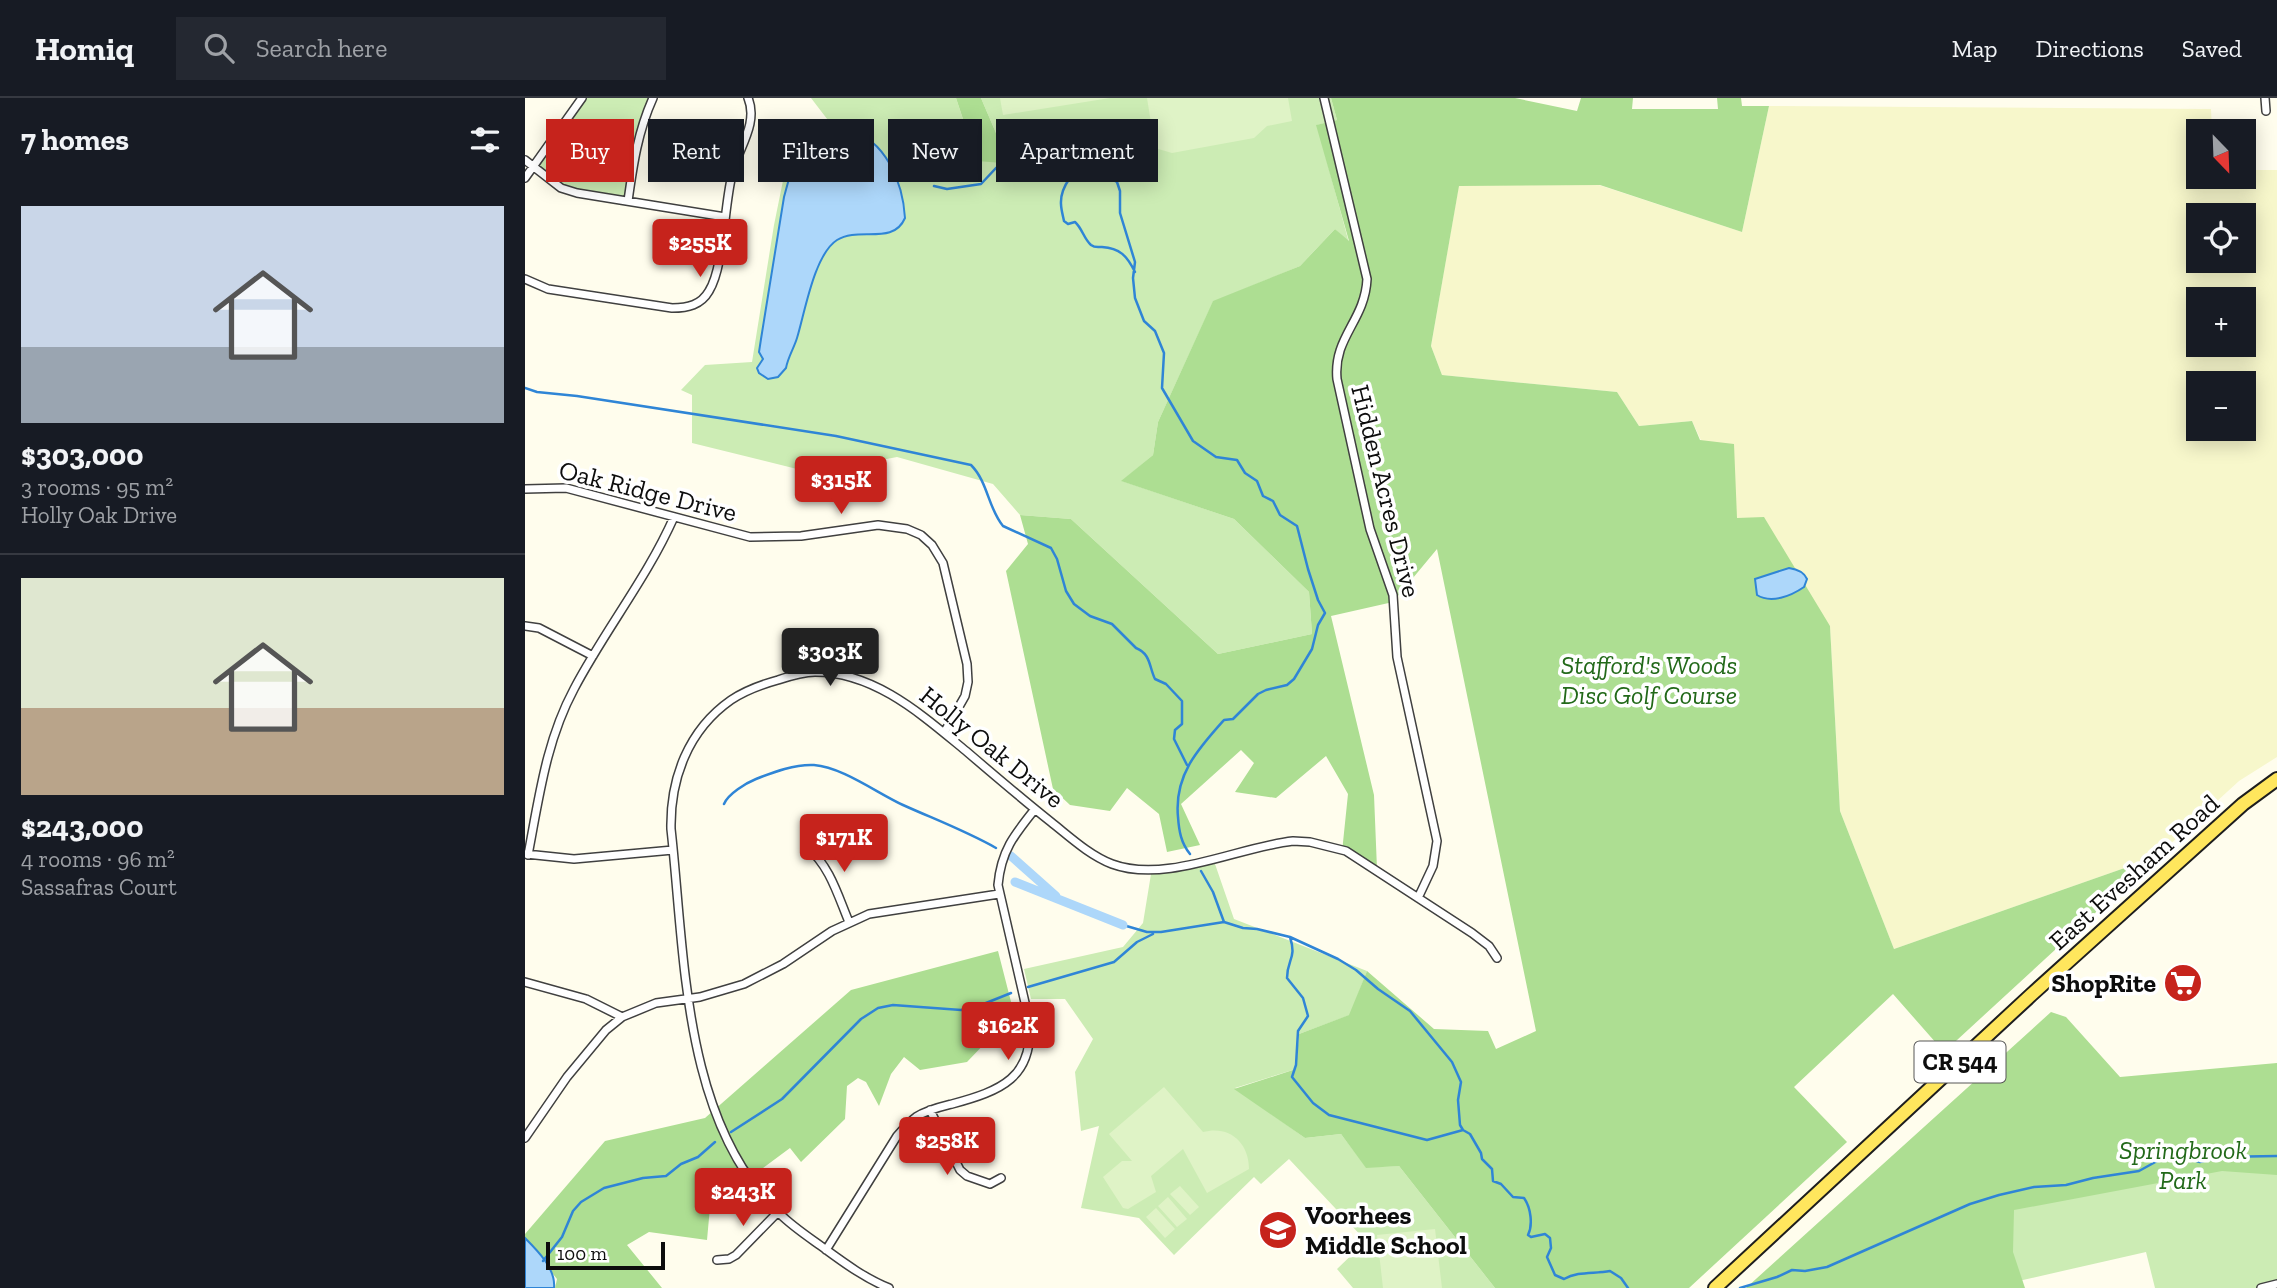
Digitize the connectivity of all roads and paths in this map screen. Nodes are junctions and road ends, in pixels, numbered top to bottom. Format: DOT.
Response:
graph roads {
  1 [pos="582,98"];
  2 [pos="653,98"];
  3 [pos="748,98"];
  4 [pos="1324,98"];
  5 [pos="2265,98"];
  6 [pos="2266,111"];
  7 [pos="525,160"];
  8 [pos="534,166"];
  9 [pos="525,178"];
  10 [pos="628,201"];
  11 [pos="725,217"];
  12 [pos="525,279"];
  13 [pos="525,489"];
  14 [pos="674,517"];
  15 [pos="525,626"];
  16 [pos="593,656"];
  17 [pos="944,733"];
  18 [pos="2277,779"];
  19 [pos="1035,809"];
  20 [pos="807,847"];
  21 [pos="673,850"];
  22 [pos="527,854"];
  23 [pos="999,894"];
  24 [pos="1418,898"];
  25 [pos="849,922"];
  26 [pos="1497,958"];
  27 [pos="525,982"];
  28 [pos="689,999"];
  29 [pos="622,1017"];
  30 [pos="930,1110"];
  31 [pos="525,1138"];
  32 [pos="1001,1178"];
  33 [pos="778,1212"];
  34 [pos="826,1250"];
  35 [pos="717,1260"];
  36 [pos="2277,1284"];
  37 [pos="889,1288"];
  38 [pos="1715,1288"];
  39 [pos="2261,1288"];
  1 -- 8 [label="street"];
  2 -- 10 [label="street"];
  3 -- 11 [label="street"];
  4 -- 24 [label="street, Hidden Acres Drive"];
  5 -- 6 [label="street"];
  7 -- 8 [label="street"];
  8 -- 9 [label="street"];
  8 -- 10 [label="street"];
  10 -- 11 [label="street"];
  11 -- 12 [label="street"];
  13 -- 14 [label="street, Oak Ridge Drive"];
  14 -- 16 [label="street"];
  14 -- 17 [label="street, Oak Ridge Drive"];
  15 -- 16 [label="street"];
  16 -- 22 [label="street"];
  17 -- 19 [label="street, Holly Oak Drive"];
  17 -- 21 [label="street, Holly Oak Drive"];
  18 -- 38 [label="main road, East Evesham Road / CR 544"];
  19 -- 23 [label="street"];
  19 -- 24 [label="street, Holly Oak Drive"];
  20 -- 25 [label="street"];
  21 -- 22 [label="street"];
  21 -- 28 [label="street, Holly Oak Drive"];
  23 -- 25 [label="street"];
  23 -- 30 [label="street"];
  24 -- 26 [label="street, Holly Oak Drive"];
  25 -- 28 [label="street"];
  27 -- 29 [label="street"];
  28 -- 29 [label="street"];
  28 -- 33 [label="street, Holly Oak Drive"];
  29 -- 31 [label="street"];
  30 -- 32 [label="street"];
  30 -- 34 [label="street"];
  33 -- 34 [label="street, Holly Oak Drive"];
  33 -- 35 [label="street"];
  34 -- 37 [label="street, Holly Oak Drive"];
  36 -- 39 [label="street"];
}
